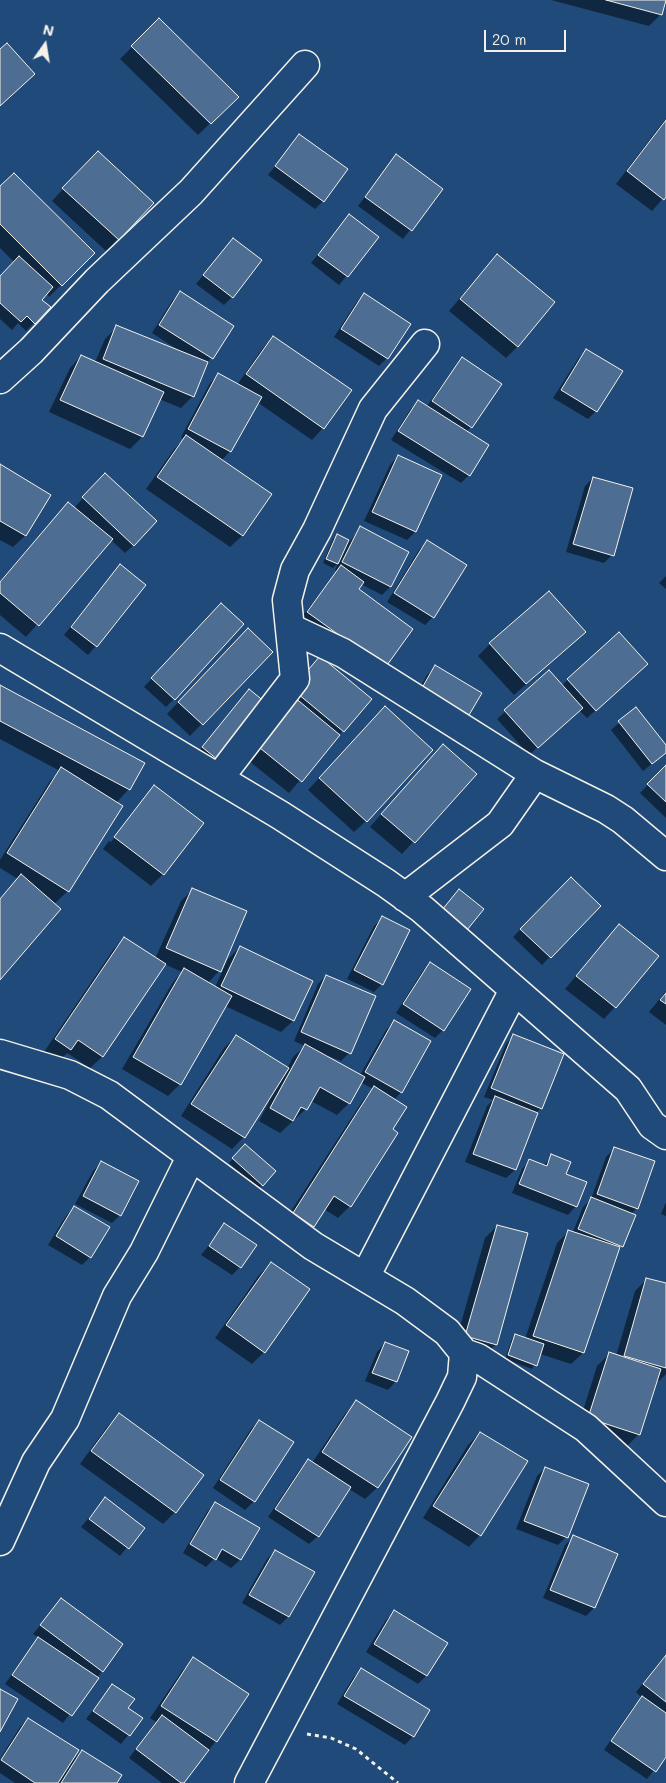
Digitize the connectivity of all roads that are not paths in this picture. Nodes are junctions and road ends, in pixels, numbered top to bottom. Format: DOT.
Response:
graph roads {
  1 [pos="305,66"];
  2 [pos="425,344"];
  3 [pos="0,380"];
  4 [pos="290,628"];
  5 [pos="0,648"];
  6 [pos="535,774"];
  7 [pos="219,778"];
  8 [pos="666,856"];
  9 [pos="405,897"];
  10 [pos="514,990"];
  11 [pos="0,1054"];
  12 [pos="666,1135"];
  13 [pos="191,1157"];
  14 [pos="366,1277"];
  15 [pos="464,1354"];
  16 [pos="666,1502"];
  17 [pos="0,1541"];
  18 [pos="249,1783"];
  1 -- 3 [label="street"];
  2 -- 4 [label="street"];
  4 -- 6 [label="street"];
  4 -- 7 [label="street"];
  5 -- 7 [label="street"];
  6 -- 8 [label="street"];
  6 -- 9 [label="street"];
  7 -- 9 [label="street"];
  9 -- 10 [label="street"];
  10 -- 12 [label="street"];
  10 -- 14 [label="street"];
  11 -- 13 [label="street"];
  13 -- 14 [label="street"];
  13 -- 17 [label="street"];
  14 -- 15 [label="street"];
  15 -- 16 [label="street"];
  15 -- 18 [label="street"];
}
